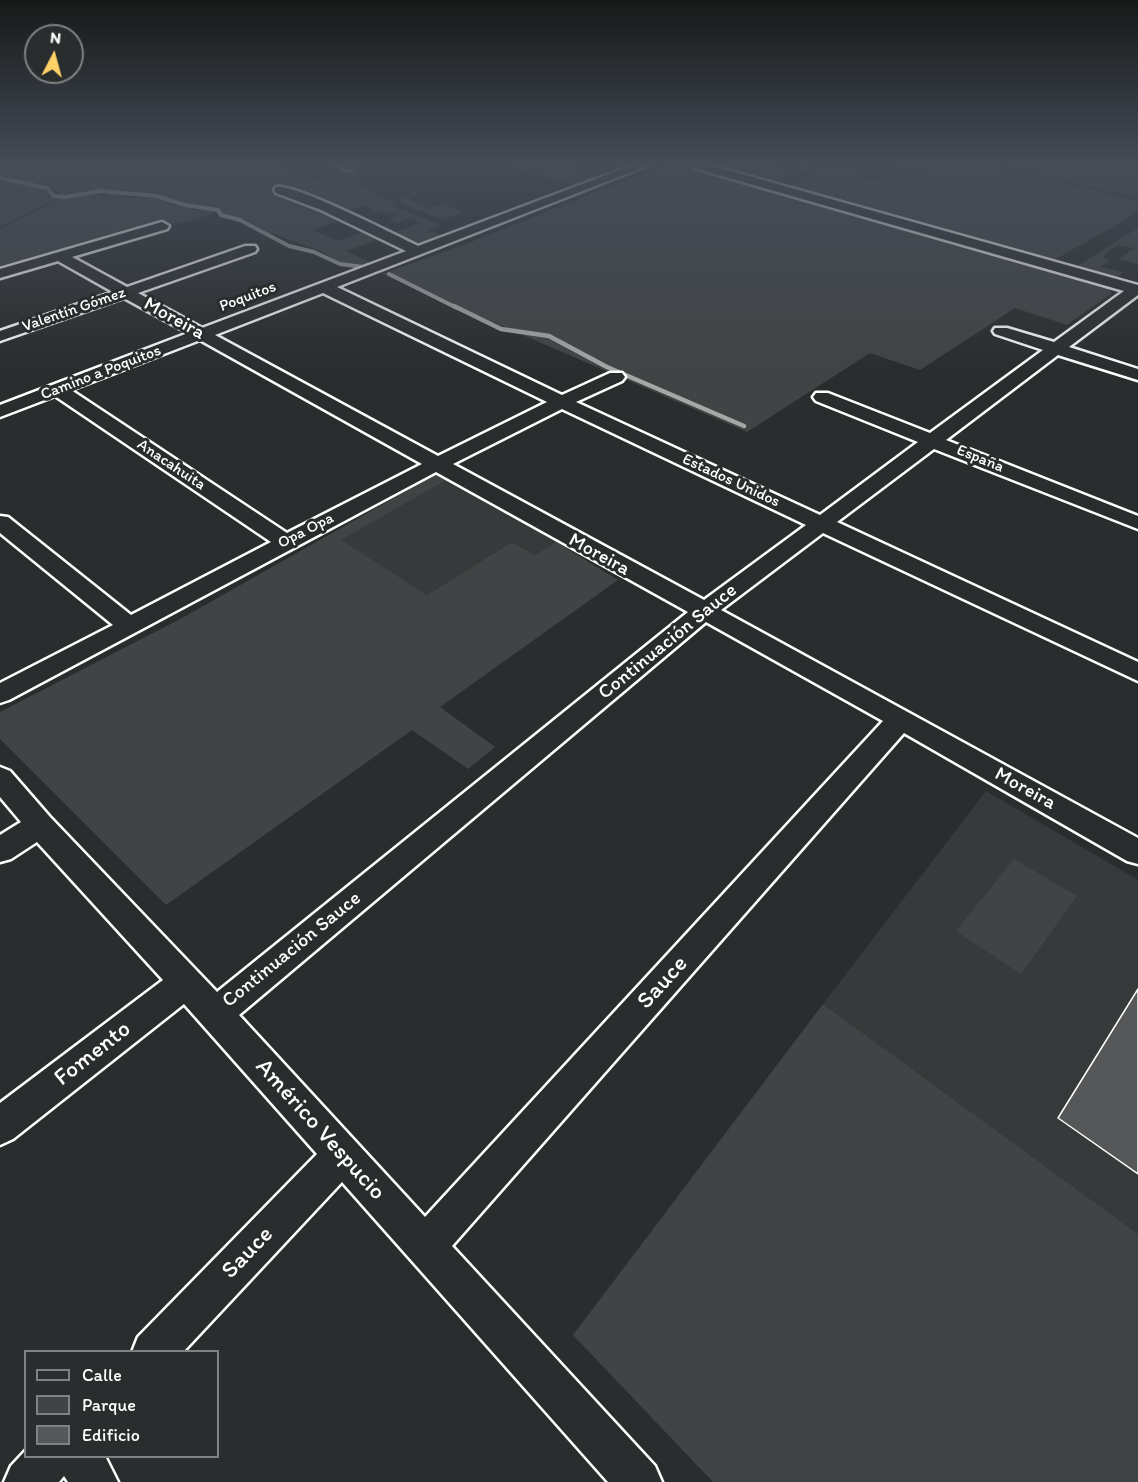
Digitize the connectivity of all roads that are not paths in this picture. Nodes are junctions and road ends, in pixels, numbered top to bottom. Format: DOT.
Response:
graph roads {
  1 [pos="136,234"];
  2 [pos="382,234"];
  3 [pos="461,234"];
  4 [pos="941,234"];
  5 [pos="250,249"];
  6 [pos="417,251"];
  7 [pos="61,258"];
  8 [pos="0,274"];
  9 [pos="324,288"];
  10 [pos="1137,290"];
  11 [pos="125,292"];
  12 [pos="1001,331"];
  13 [pos="201,334"];
  14 [pos="0,336"];
  15 [pos="1057,349"];
  16 [pos="1138,375"];
  17 [pos="616,377"];
  18 [pos="57,389"];
  19 [pos="822,397"];
  20 [pos="560,401"];
  21 [pos="0,411"];
  22 [pos="933,440"];
  23 [pos="436,465"];
  24 [pos="0,522"];
  25 [pos="821,523"];
  26 [pos="1138,523"];
  27 [pos="284,541"];
  28 [pos="703,612"];
  29 [pos="130,626"];
  30 [pos="1138,672"];
  31 [pos="0,694"];
  32 [pos="901,719"];
  33 [pos="0,778"];
  34 [pos="40,825"];
  35 [pos="0,850"];
  36 [pos="1138,852"];
  37 [pos="186,982"];
  38 [pos="214,1014"];
  39 [pos="0,1126"];
  40 [pos="343,1154"];
  41 [pos="425,1247"];
  42 [pos="155,1350"];
  43 [pos="50,1458"];
  44 [pos="79,1458"];
  45 [pos="27,1482"];
  46 [pos="95,1482"];
  47 [pos="639,1482"];
  1 -- 7 [label="street"];
  2 -- 6 [label="street"];
  3 -- 6 [label="street, Poquitos"];
  4 -- 10 [label="street"];
  5 -- 11 [label="street, Valentín Gómez"];
  6 -- 9 [label="street, Poquitos"];
  7 -- 8 [label="street"];
  7 -- 11 [label="street, Moreira"];
  9 -- 13 [label="street, Poquitos"];
  9 -- 20 [label="street, Estados Unidos"];
  10 -- 15 [label="street, Continuación Sauce"];
  11 -- 13 [label="street, Moreira"];
  11 -- 14 [label="street, Valentín Gómez"];
  12 -- 15 [label="street"];
  13 -- 18 [label="street, Camino a Poquitos"];
  13 -- 23 [label="street, Moreira"];
  15 -- 16 [label="street"];
  15 -- 22 [label="street, Continuación Sauce"];
  17 -- 20 [label="street, Opa Opa"];
  18 -- 21 [label="street, Camino a Poquitos"];
  18 -- 27 [label="street, Anacahuita"];
  19 -- 22 [label="street, España"];
  20 -- 23 [label="street, Opa Opa"];
  20 -- 25 [label="street, Estados Unidos"];
  22 -- 25 [label="street, Continuación Sauce"];
  22 -- 26 [label="street, España"];
  23 -- 27 [label="street, Opa Opa"];
  23 -- 28 [label="street, Moreira"];
  24 -- 29 [label="street"];
  25 -- 28 [label="street, Continuación Sauce"];
  25 -- 30 [label="street, Estados Unidos"];
  27 -- 29 [label="street, Opa Opa"];
  28 -- 32 [label="street, Moreira"];
  28 -- 38 [label="street, Continuación Sauce"];
  29 -- 31 [label="street, Opa Opa"];
  32 -- 36 [label="street, Moreira"];
  32 -- 41 [label="street, Sauce"];
  33 -- 34 [label="street, Américo Vespucio"];
  34 -- 35 [label="street"];
  34 -- 37 [label="street, Américo Vespucio"];
  37 -- 38 [label="street, Américo Vespucio"];
  37 -- 39 [label="street, Fomento"];
  38 -- 40 [label="street, Américo Vespucio"];
  40 -- 41 [label="street, Américo Vespucio"];
  40 -- 42 [label="street, Sauce"];
  41 -- 47 [label="street, Américo Vespucio"];
  43 -- 45 [label="street"];
  44 -- 46 [label="street"];
}
